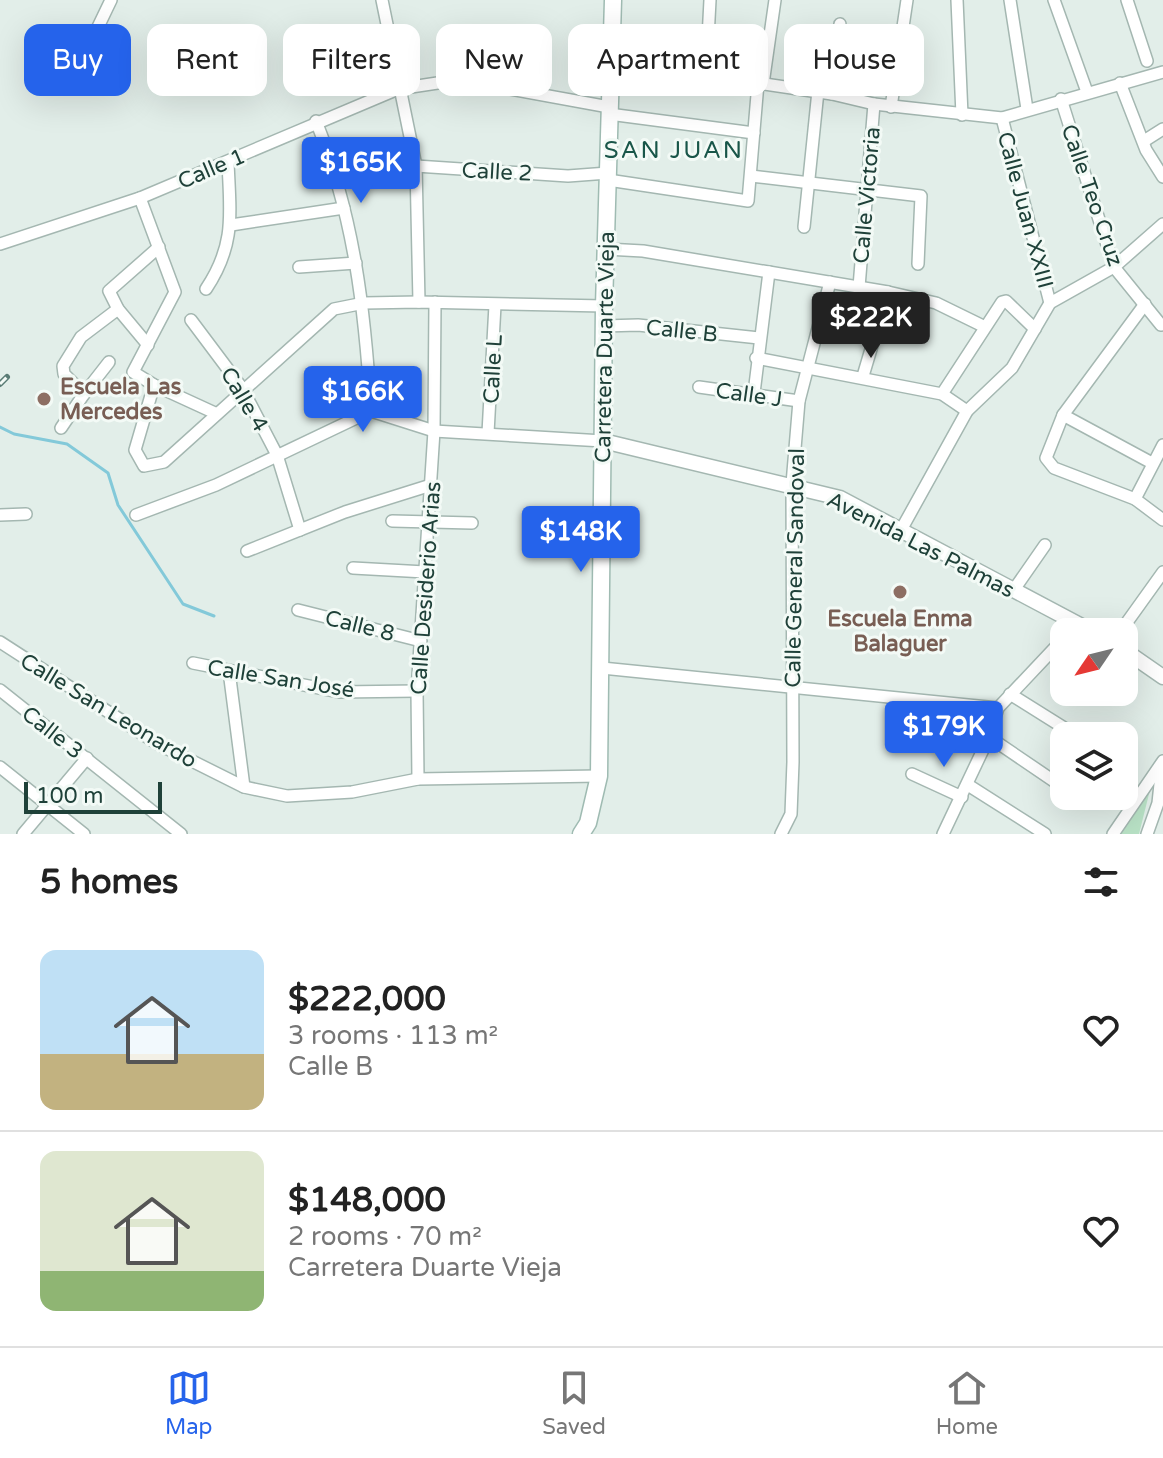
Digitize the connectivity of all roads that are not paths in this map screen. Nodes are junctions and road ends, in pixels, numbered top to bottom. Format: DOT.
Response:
graph roads {
  1 [pos="111,0"];
  2 [pos="382,0"];
  3 [pos="613,0"];
  4 [pos="710,0"];
  5 [pos="775,0"];
  6 [pos="907,0"];
  7 [pos="957,0"];
  8 [pos="1010,0"];
  9 [pos="1054,0"];
  10 [pos="1131,1"];
  11 [pos="100,24"];
  12 [pos="386,24"];
  13 [pos="612,24"];
  14 [pos="709,24"];
  15 [pos="768,39"];
  16 [pos="1147,61"];
  17 [pos="1163,72"];
  18 [pos="1120,83"];
  19 [pos="420,86"];
  20 [pos="1087,92"];
  21 [pos="380,96"];
  22 [pos="400,96"];
  23 [pos="609,96"];
  24 [pos="758,96"];
  25 [pos="817,96"];
  26 [pos="840,96"];
  27 [pos="1061,99"];
  28 [pos="874,104"];
  29 [pos="891,107"];
  30 [pos="1027,109"];
  31 [pos="609,110"];
  32 [pos="962,115"];
  33 [pos="1002,118"];
  34 [pos="316,121"];
  35 [pos="1163,129"];
  36 [pos="754,133"];
  37 [pos="1144,141"];
  38 [pos="228,162"];
  39 [pos="416,166"];
  40 [pos="338,175"];
  41 [pos="608,176"];
  42 [pos="751,176"];
  43 [pos="1163,177"];
  44 [pos="806,182"];
  45 [pos="866,189"];
  46 [pos="140,198"];
  47 [pos="344,208"];
  48 [pos="1163,224"];
  49 [pos="231,225"];
  50 [pos="804,227"];
  51 [pos="0,244"];
  52 [pos="159,247"];
  53 [pos="606,249"];
  54 [pos="356,263"];
  55 [pos="918,264"];
  56 [pos="299,267"];
  57 [pos="1114,267"];
  58 [pos="769,272"];
  59 [pos="830,282"];
  60 [pos="859,287"];
  61 [pos="206,289"];
  62 [pos="888,292"];
  63 [pos="419,302"];
  64 [pos="435,302"];
  65 [pos="364,303"];
  66 [pos="1050,303"];
  67 [pos="1145,304"];
  68 [pos="495,305"];
  69 [pos="604,306"];
  70 [pos="118,309"];
  71 [pos="191,320"];
  72 [pos="1161,325"];
  73 [pos="604,326"];
  74 [pos="983,326"];
  75 [pos="1035,329"];
  76 [pos="759,338"];
  77 [pos="148,345"];
  78 [pos="756,358"];
  79 [pos="109,362"];
  80 [pos="807,366"];
  81 [pos="863,376"];
  82 [pos="154,385"];
  83 [pos="699,387"];
  84 [pos="242,388"];
  85 [pos="754,393"];
  86 [pos="84,394"];
  87 [pos="942,394"];
  88 [pos="799,401"];
  89 [pos="371,411"];
  90 [pos="967,411"];
  91 [pos="215,413"];
  92 [pos="1063,415"];
  93 [pos="61,428"];
  94 [pos="434,431"];
  95 [pos="488,433"];
  96 [pos="603,441"];
  97 [pos="1163,445"];
  98 [pos="277,455"];
  99 [pos="1152,463"];
  100 [pos="792,484"];
  101 [pos="431,485"];
  102 [pos="1135,499"];
  103 [pos="26,514"];
  104 [pos="0,515"];
  105 [pos="136,515"];
  106 [pos="1163,520"];
  107 [pos="392,521"];
  108 [pos="429,521"];
  109 [pos="472,523"];
  110 [pos="300,530"];
  111 [pos="901,530"];
  112 [pos="1045,545"];
  113 [pos="247,551"];
  114 [pos="353,568"];
  115 [pos="425,572"];
  116 [pos="1163,572"];
  117 [pos="1013,591"];
  118 [pos="298,610"];
  119 [pos="1057,618"];
  120 [pos="1130,618"];
  121 [pos="421,641"];
  122 [pos="0,642"];
  123 [pos="1050,653"];
  124 [pos="1138,660"];
  125 [pos="193,663"];
  126 [pos="602,668"];
  127 [pos="229,671"];
  128 [pos="1163,677"];
  129 [pos="792,686"];
  130 [pos="0,690"];
  131 [pos="417,691"];
  132 [pos="1010,694"];
  133 [pos="998,708"];
  134 [pos="1055,722"];
  135 [pos="989,737"];
  136 [pos="87,758"];
  137 [pos="1162,762"];
  138 [pos="0,767"];
  139 [pos="912,774"];
  140 [pos="599,776"];
  141 [pos="1050,778"];
  142 [pos="418,779"];
  143 [pos="968,785"];
  144 [pos="244,787"];
  145 [pos="962,797"];
  146 [pos="48,805"];
  147 [pos="945,833"];
  148 [pos="23,834"];
  149 [pos="84,834"];
  150 [pos="181,834"];
  151 [pos="581,834"];
  152 [pos="781,834"];
  153 [pos="1045,834"];
  154 [pos="1113,834"];
  155 [pos="1147,834"];
  1 -- 11 [label="street"];
  2 -- 12 [label="street"];
  3 -- 13 [label="main road, Carretera Duarte Vieja"];
  4 -- 14 [label="street"];
  5 -- 15 [label="street"];
  6 -- 29 [label="street"];
  7 -- 32 [label="street"];
  8 -- 30 [label="street"];
  9 -- 20 [label="street"];
  10 -- 16 [label="street"];
  17 -- 18 [label="street"];
  18 -- 20 [label="street"];
  18 -- 37 [label="street"];
  19 -- 31 [label="street, Calle 1"];
  20 -- 27 [label="street"];
  21 -- 34 [label="street, Calle 1"];
  22 -- 39 [label="street"];
  23 -- 31 [label="main road, Carretera Duarte Vieja"];
  24 -- 36 [label="street"];
  25 -- 44 [label="street"];
  26 -- 28 [label="street"];
  27 -- 30 [label="street"];
  27 -- 57 [label="street, Calle Teo Cruz"];
  28 -- 29 [label="street"];
  28 -- 45 [label="street, Calle Victoria"];
  29 -- 32 [label="street"];
  30 -- 33 [label="street"];
  31 -- 36 [label="street, Calle 1"];
  31 -- 41 [label="main road, Carretera Duarte Vieja"];
  32 -- 33 [label="street"];
  33 -- 66 [label="street, Calle Juan XXIII"];
  34 -- 38 [label="street, Calle 1"];
  34 -- 40 [label="street"];
  35 -- 37 [label="street"];
  36 -- 42 [label="street"];
  37 -- 43 [label="street"];
  38 -- 46 [label="street, Calle 1"];
  38 -- 49 [label="street"];
  39 -- 40 [label="street, Calle 2"];
  39 -- 41 [label="street, Calle 2"];
  39 -- 63 [label="street"];
  40 -- 47 [label="street"];
  41 -- 42 [label="street, Calle 2"];
  41 -- 53 [label="main road, Carretera Duarte Vieja"];
  42 -- 44 [label="street"];
  44 -- 45 [label="street"];
  44 -- 50 [label="street"];
  45 -- 55 [label="street"];
  45 -- 60 [label="street, Calle Victoria"];
  46 -- 51 [label="street, Calle 1"];
  46 -- 52 [label="street"];
  47 -- 49 [label="street"];
  47 -- 54 [label="street"];
  48 -- 57 [label="street"];
  49 -- 61 [label="street"];
  52 -- 70 [label="street"];
  52 -- 77 [label="street"];
  53 -- 58 [label="street"];
  53 -- 69 [label="main road, Carretera Duarte Vieja"];
  54 -- 56 [label="street"];
  54 -- 65 [label="street"];
  57 -- 66 [label="street"];
  57 -- 67 [label="street, Calle Teo Cruz"];
  58 -- 59 [label="street"];
  58 -- 76 [label="street"];
  59 -- 60 [label="street"];
  59 -- 80 [label="street, Calle General Sandoval"];
  60 -- 62 [label="street"];
  62 -- 74 [label="street"];
  62 -- 81 [label="street"];
  63 -- 64 [label="street"];
  63 -- 65 [label="street"];
  64 -- 68 [label="street"];
  64 -- 94 [label="street, Calle Desiderio Arias"];
  65 -- 84 [label="street"];
  65 -- 89 [label="street"];
  66 -- 75 [label="street"];
  67 -- 72 [label="street, Calle Teo Cruz"];
  67 -- 92 [label="street"];
  68 -- 69 [label="street"];
  68 -- 95 [label="street, Calle L"];
  69 -- 73 [label="main road, Carretera Duarte Vieja"];
  70 -- 77 [label="street"];
  70 -- 86 [label="street"];
  71 -- 84 [label="street, Calle 4"];
  73 -- 76 [label="street, Calle B"];
  73 -- 96 [label="main road, Carretera Duarte Vieja"];
  74 -- 75 [label="street"];
  74 -- 87 [label="street"];
  75 -- 90 [label="street"];
  76 -- 78 [label="street"];
  77 -- 82 [label="street"];
  78 -- 80 [label="street"];
  78 -- 85 [label="street"];
  79 -- 86 [label="street"];
  80 -- 81 [label="street"];
  80 -- 88 [label="street, Calle General Sandoval"];
  81 -- 87 [label="street"];
  82 -- 91 [label="street"];
  82 -- 91 [label="street"];
  83 -- 85 [label="street, Calle J"];
  84 -- 91 [label="street"];
  84 -- 98 [label="street, Calle 4"];
  85 -- 88 [label="street, Calle J"];
  86 -- 93 [label="street"];
  87 -- 90 [label="street"];
  88 -- 100 [label="street, Calle General Sandoval"];
  89 -- 94 [label="street"];
  89 -- 98 [label="street"];
  90 -- 111 [label="street"];
  92 -- 99 [label="street"];
  92 -- 102 [label="street"];
  94 -- 95 [label="street"];
  94 -- 101 [label="street, Calle Desiderio Arias"];
  95 -- 96 [label="street"];
  96 -- 100 [label="street, Avenida Las Palmas"];
  96 -- 126 [label="main road, Carretera Duarte Vieja"];
  97 -- 99 [label="street"];
  98 -- 105 [label="street"];
  98 -- 110 [label="street, Calle 4"];
  99 -- 102 [label="street"];
  100 -- 111 [label="street, Avenida Las Palmas"];
  100 -- 129 [label="street, Calle General Sandoval"];
  101 -- 108 [label="street, Calle Desiderio Arias"];
  101 -- 110 [label="street"];
  102 -- 106 [label="street"];
  103 -- 104 [label="street"];
  107 -- 108 [label="street"];
  108 -- 109 [label="street"];
  108 -- 115 [label="street, Calle Desiderio Arias"];
  110 -- 113 [label="street"];
  111 -- 117 [label="street, Avenida Las Palmas"];
  112 -- 117 [label="street"];
  114 -- 115 [label="street"];
  115 -- 121 [label="street, Calle Desiderio Arias"];
  116 -- 120 [label="street"];
  117 -- 119 [label="street, Avenida Las Palmas"];
  118 -- 121 [label="street, Calle 8"];
  121 -- 131 [label="street, Calle Desiderio Arias"];
  122 -- 144 [label="street, Calle San Leonardo"];
  123 -- 132 [label="street"];
  124 -- 128 [label="street"];
  125 -- 127 [label="street, Calle San José"];
  126 -- 129 [label="street"];
  126 -- 140 [label="main road, Carretera Duarte Vieja"];
  127 -- 131 [label="street, Calle San José"];
  127 -- 144 [label="street"];
  129 -- 133 [label="street"];
  129 -- 152 [label="street, Calle General Sandoval"];
  130 -- 136 [label="street, Calle 3"];
  131 -- 142 [label="street, Calle Desiderio Arias"];
  132 -- 133 [label="street"];
  132 -- 134 [label="street"];
  133 -- 135 [label="street"];
  135 -- 141 [label="street"];
  135 -- 143 [label="street"];
  136 -- 146 [label="street"];
  136 -- 150 [label="street, Calle 3"];
  137 -- 154 [label="street"];
  137 -- 155 [label="street"];
  138 -- 146 [label="street"];
  139 -- 145 [label="street"];
  140 -- 142 [label="street, Calle San Leonardo"];
  140 -- 151 [label="main road, Carretera Duarte Vieja"];
  142 -- 144 [label="street, Calle San Leonardo"];
  143 -- 145 [label="street"];
  143 -- 153 [label="street"];
  145 -- 147 [label="street"];
  146 -- 148 [label="street"];
  146 -- 149 [label="street"];
}
